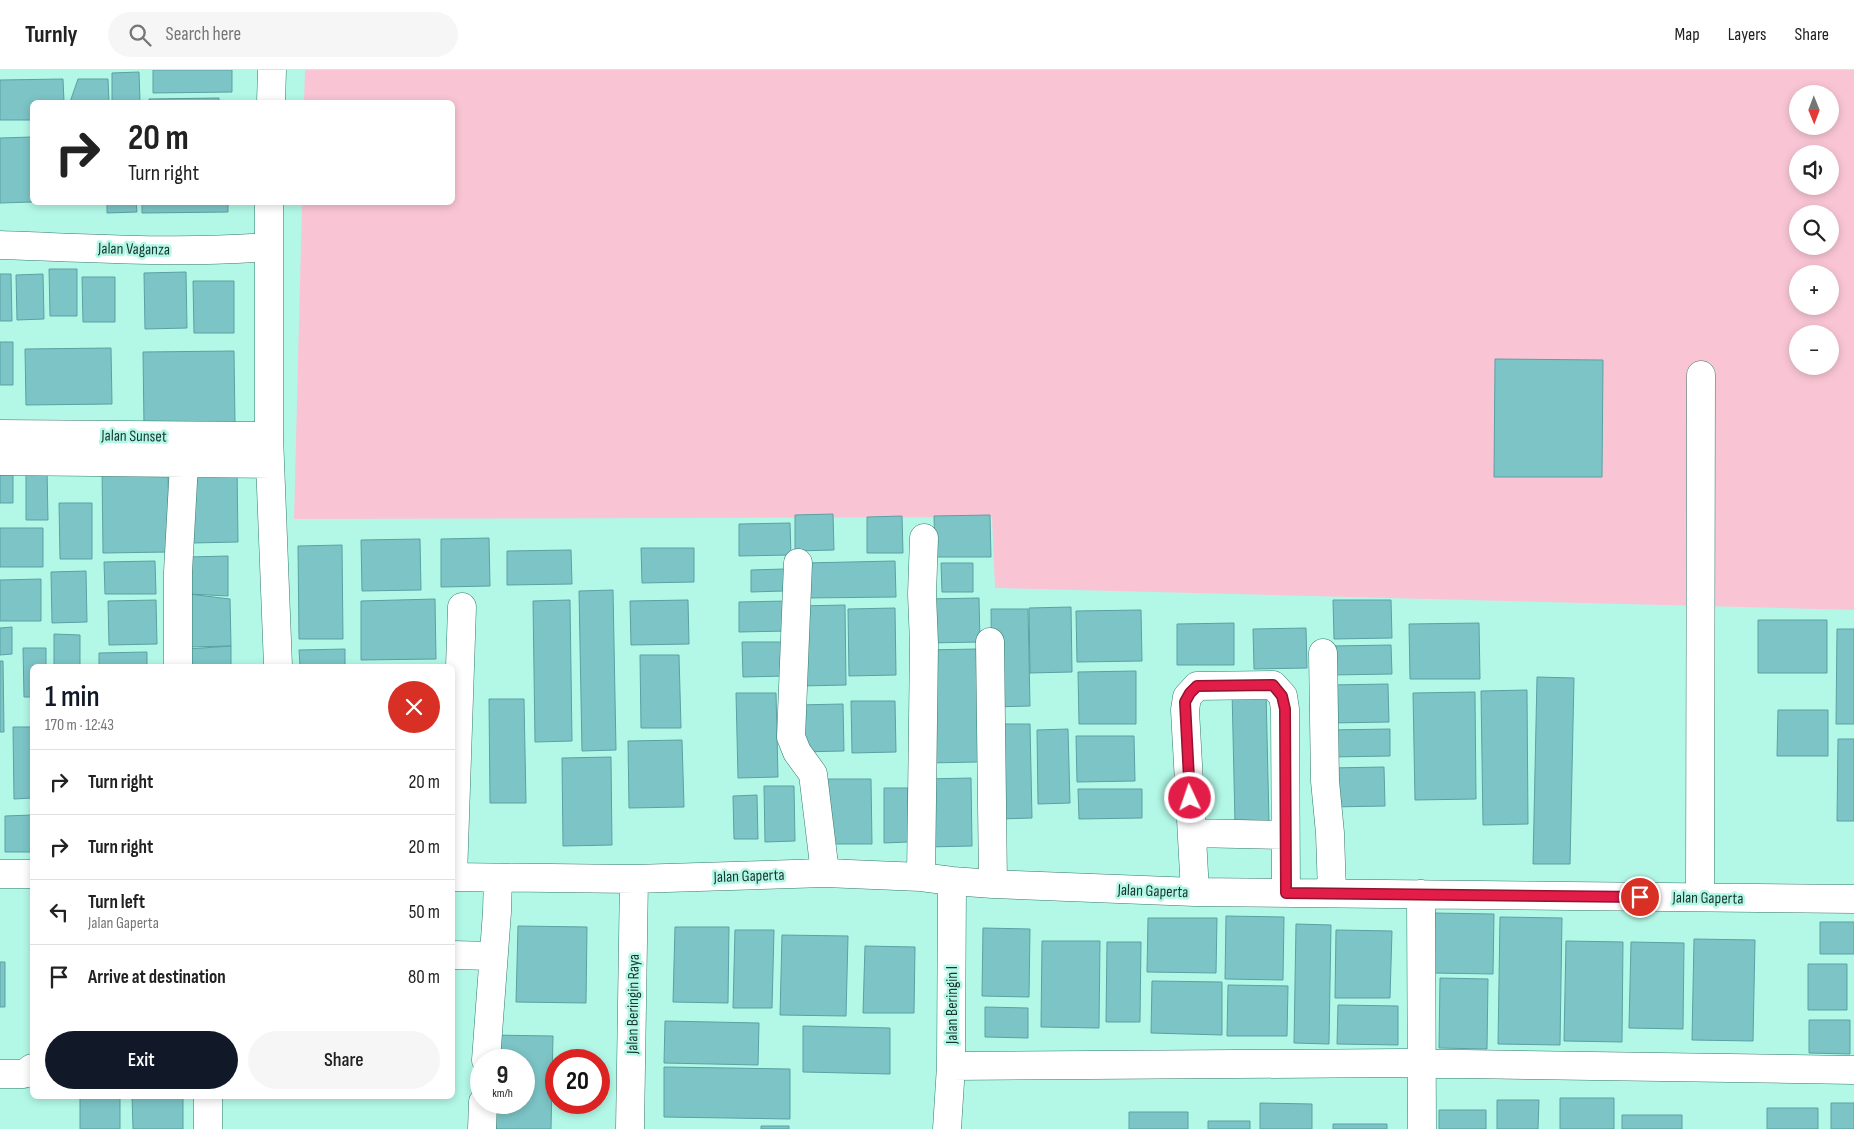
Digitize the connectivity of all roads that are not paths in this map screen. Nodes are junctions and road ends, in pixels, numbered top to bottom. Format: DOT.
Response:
graph roads {
  1 [pos="272,70"];
  2 [pos="271,100"];
  3 [pos="269,205"];
  4 [pos="0,245"];
  5 [pos="268,247"];
  6 [pos="1701,375"];
  7 [pos="0,434"];
  8 [pos="269,436"];
  9 [pos="0,460"];
  10 [pos="184,464"];
  11 [pos="270,464"];
  12 [pos="924,538"];
  13 [pos="798,563"];
  14 [pos="462,607"];
  15 [pos="990,642"];
  16 [pos="1322,653"];
  17 [pos="178,664"];
  18 [pos="278,664"];
  19 [pos="455,817"];
  20 [pos="1192,833"];
  21 [pos="1285,834"];
  22 [pos="825,873"];
  23 [pos="0,874"];
  24 [pos="30,874"];
  25 [pos="455,877"];
  26 [pos="921,877"];
  27 [pos="498,878"];
  28 [pos="634,879"];
  29 [pos="952,882"];
  30 [pos="993,884"];
  31 [pos="1194,892"];
  32 [pos="1286,893"];
  33 [pos="1332,893"];
  34 [pos="1421,894"];
  35 [pos="1700,897"];
  36 [pos="1854,899"];
  37 [pos="455,955"];
  38 [pos="492,956"];
  39 [pos="487,1049"];
  40 [pos="1422,1064"];
  41 [pos="951,1066"];
  42 [pos="30,1070"];
  43 [pos="1854,1070"];
  44 [pos="0,1074"];
  45 [pos="208,1099"];
  46 [pos="483,1114"];
  47 [pos="208,1129"];
  48 [pos="482,1129"];
  49 [pos="630,1129"];
  50 [pos="947,1129"];
  51 [pos="1422,1129"];
  1 -- 2 [label="street"];
  3 -- 5 [label="street"];
  4 -- 5 [label="street, Jalan Vaganza"];
  5 -- 8 [label="street"];
  6 -- 35 [label="street"];
  7 -- 8 [label="street, Jalan Sunset"];
  8 -- 11 [label="street"];
  9 -- 10 [label="street"];
  10 -- 11 [label="street"];
  10 -- 17 [label="street"];
  11 -- 18 [label="street"];
  12 -- 26 [label="street"];
  13 -- 22 [label="street"];
  14 -- 19 [label="street"];
  15 -- 30 [label="street"];
  16 -- 33 [label="street"];
  20 -- 21 [label="street"];
  20 -- 21 [label="street"];
  20 -- 31 [label="street"];
  21 -- 32 [label="street"];
  22 -- 26 [label="street, Jalan Gaperta"];
  22 -- 28 [label="street, Jalan Gaperta"];
  23 -- 24 [label="street"];
  25 -- 27 [label="street, Jalan Gaperta"];
  26 -- 29 [label="street, Jalan Gaperta"];
  27 -- 28 [label="street, Jalan Gaperta"];
  27 -- 38 [label="street"];
  28 -- 49 [label="street, Jalan Beringin Raya"];
  29 -- 30 [label="street, Jalan Gaperta"];
  29 -- 41 [label="street, Jalan Beringin I"];
  30 -- 31 [label="street, Jalan Gaperta"];
  31 -- 32 [label="street, Jalan Gaperta"];
  32 -- 33 [label="street, Jalan Gaperta"];
  33 -- 34 [label="street, Jalan Gaperta"];
  34 -- 35 [label="street, Jalan Gaperta"];
  34 -- 40 [label="street"];
  35 -- 36 [label="street, Jalan Gaperta"];
  37 -- 38 [label="street"];
  38 -- 39 [label="street"];
  40 -- 41 [label="street"];
  40 -- 43 [label="street"];
  40 -- 51 [label="street"];
  41 -- 50 [label="street, Jalan Beringin I"];
  42 -- 44 [label="street"];
  45 -- 47 [label="street"];
  46 -- 48 [label="street"];
}
